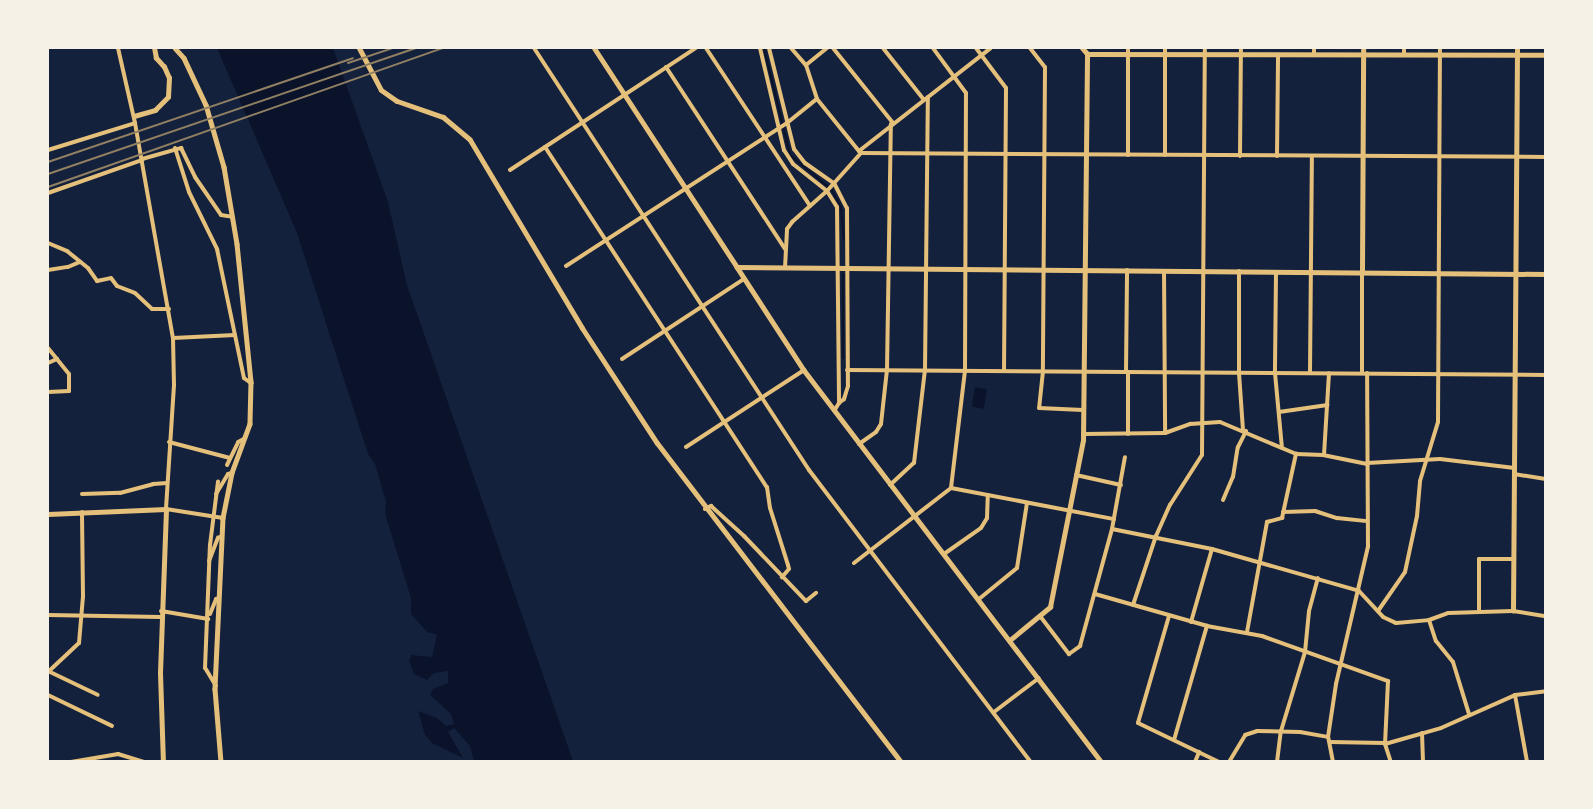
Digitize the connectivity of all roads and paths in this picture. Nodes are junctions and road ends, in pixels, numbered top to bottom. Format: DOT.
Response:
graph roads {
  1 [pos="118,48"];
  2 [pos="154,48"];
  3 [pos="175,48"];
  4 [pos="359,48"];
  5 [pos="534,48"];
  6 [pos="594,48"];
  7 [pos="696,48"];
  8 [pos="706,48"];
  9 [pos="760,48"];
  10 [pos="770,48"];
  11 [pos="791,48"];
  12 [pos="828,48"];
  13 [pos="833,48"];
  14 [pos="884,48"];
  15 [pos="933,48"];
  16 [pos="976,48"];
  17 [pos="991,48"];
  18 [pos="1030,48"];
  19 [pos="1082,48"];
  20 [pos="1128,48"];
  21 [pos="1165,48"];
  22 [pos="1205,48"];
  23 [pos="1241,48"];
  24 [pos="1276,48"];
  25 [pos="1314,48"];
  26 [pos="1363,48"];
  27 [pos="1404,48"];
  28 [pos="1440,48"];
  29 [pos="1517,48"];
  30 [pos="1087,54"];
  31 [pos="1129,54"];
  32 [pos="1166,54"];
  33 [pos="1204,54"];
  34 [pos="982,55"];
  35 [pos="1241,55"];
  36 [pos="1278,55"];
  37 [pos="1314,55"];
  38 [pos="1404,55"];
  39 [pos="1440,55"];
  40 [pos="1517,55"];
  41 [pos="1546,55"];
  42 [pos="1363,56"];
  43 [pos="806,65"];
  44 [pos="666,67"];
  45 [pos="955,76"];
  46 [pos="624,95"];
  47 [pos="926,98"];
  48 [pos="817,99"];
  49 [pos="134,116"];
  50 [pos="135,123"];
  51 [pos="582,123"];
  52 [pos="786,123"];
  53 [pos="892,124"];
  54 [pos="779,127"];
  55 [pos="766,136"];
  56 [pos="545,147"];
  57 [pos="176,148"];
  58 [pos="48,150"];
  59 [pos="860,152"];
  60 [pos="889,152"];
  61 [pos="927,153"];
  62 [pos="966,153"];
  63 [pos="1006,153"];
  64 [pos="1044,154"];
  65 [pos="1086,154"];
  66 [pos="1128,154"];
  67 [pos="1164,155"];
  68 [pos="1202,155"];
  69 [pos="1240,156"];
  70 [pos="1277,156"];
  71 [pos="1312,156"];
  72 [pos="1361,157"];
  73 [pos="1440,157"];
  74 [pos="1516,157"];
  75 [pos="1546,157"];
  76 [pos="142,160"];
  77 [pos="727,161"];
  78 [pos="510,170"];
  79 [pos="833,184"];
  80 [pos="686,188"];
  81 [pos="828,190"];
  82 [pos="48,193"];
  83 [pos="810,206"];
  84 [pos="643,216"];
  85 [pos="233,217"];
  86 [pos="605,240"];
  87 [pos="48,243"];
  88 [pos="785,249"];
  89 [pos="80,262"];
  90 [pos="566,266"];
  91 [pos="737,268"];
  92 [pos="785,268"];
  93 [pos="839,268"];
  94 [pos="848,268"];
  95 [pos="887,269"];
  96 [pos="926,269"];
  97 [pos="965,269"];
  98 [pos="48,270"];
  99 [pos="1005,270"];
  100 [pos="1044,270"];
  101 [pos="1085,270"];
  102 [pos="1127,270"];
  103 [pos="1164,271"];
  104 [pos="1202,271"];
  105 [pos="1239,271"];
  106 [pos="1276,272"];
  107 [pos="1312,272"];
  108 [pos="1362,272"];
  109 [pos="1439,273"];
  110 [pos="1515,274"];
  111 [pos="1546,274"];
  112 [pos="744,279"];
  113 [pos="702,306"];
  114 [pos="169,310"];
  115 [pos="664,332"];
  116 [pos="235,335"];
  117 [pos="173,338"];
  118 [pos="48,348"];
  119 [pos="56,359"];
  120 [pos="622,359"];
  121 [pos="48,363"];
  122 [pos="804,370"];
  123 [pos="848,370"];
  124 [pos="887,370"];
  125 [pos="926,370"];
  126 [pos="965,371"];
  127 [pos="1004,371"];
  128 [pos="1043,371"];
  129 [pos="1084,372"];
  130 [pos="1127,372"];
  131 [pos="1163,372"];
  132 [pos="1201,372"];
  133 [pos="1239,373"];
  134 [pos="1275,373"];
  135 [pos="1310,373"];
  136 [pos="1329,374"];
  137 [pos="1365,374"];
  138 [pos="1438,374"];
  139 [pos="1514,375"];
  140 [pos="1546,375"];
  141 [pos="251,383"];
  142 [pos="48,392"];
  143 [pos="762,398"];
  144 [pos="839,403"];
  145 [pos="1328,405"];
  146 [pos="1083,410"];
  147 [pos="834,411"];
  148 [pos="1279,412"];
  149 [pos="723,423"];
  150 [pos="1201,423"];
  151 [pos="1244,431"];
  152 [pos="1165,433"];
  153 [pos="1083,434"];
  154 [pos="1128,434"];
  155 [pos="244,439"];
  156 [pos="169,442"];
  157 [pos="859,444"];
  158 [pos="686,447"];
  159 [pos="1282,448"];
  160 [pos="1296,454"];
  161 [pos="1324,455"];
  162 [pos="1125,457"];
  163 [pos="230,458"];
  164 [pos="1427,459"];
  165 [pos="1367,464"];
  166 [pos="227,466"];
  167 [pos="1514,471"];
  168 [pos="232,473"];
  169 [pos="1076,475"];
  170 [pos="1546,480"];
  171 [pos="218,482"];
  172 [pos="167,484"];
  173 [pos="890,485"];
  174 [pos="1121,486"];
  175 [pos="951,488"];
  176 [pos="82,494"];
  177 [pos="216,494"];
  178 [pos="988,495"];
  179 [pos="1223,500"];
  180 [pos="1027,502"];
  181 [pos="166,509"];
  182 [pos="705,509"];
  183 [pos="1069,511"];
  184 [pos="82,512"];
  185 [pos="1283,512"];
  186 [pos="48,514"];
  187 [pos="914,516"];
  188 [pos="223,518"];
  189 [pos="1114,519"];
  190 [pos="1367,521"];
  191 [pos="1112,529"];
  192 [pos="222,536"];
  193 [pos="1156,536"];
  194 [pos="1212,549"];
  195 [pos="870,550"];
  196 [pos="944,554"];
  197 [pos="1513,559"];
  198 [pos="209,561"];
  199 [pos="1259,562"];
  200 [pos="854,563"];
  201 [pos="782,577"];
  202 [pos="1318,578"];
  203 [pos="1359,591"];
  204 [pos="816,593"];
  205 [pos="1095,594"];
  206 [pos="220,598"];
  207 [pos="979,600"];
  208 [pos="1133,606"];
  209 [pos="1378,611"];
  210 [pos="1513,611"];
  211 [pos="1479,612"];
  212 [pos="161,614"];
  213 [pos="48,615"];
  214 [pos="80,616"];
  215 [pos="1040,616"];
  216 [pos="1169,616"];
  217 [pos="1546,616"];
  218 [pos="208,617"];
  219 [pos="1429,620"];
  220 [pos="1191,622"];
  221 [pos="1207,626"];
  222 [pos="1247,632"];
  223 [pos="1010,640"];
  224 [pos="1305,652"];
  225 [pos="1341,666"];
  226 [pos="48,672"];
  227 [pos="1039,678"];
  228 [pos="216,686"];
  229 [pos="1546,691"];
  230 [pos="98,695"];
  231 [pos="1515,695"];
  232 [pos="48,696"];
  233 [pos="994,712"];
  234 [pos="1469,714"];
  235 [pos="112,726"];
  236 [pos="1280,730"];
  237 [pos="1422,733"];
  238 [pos="1328,737"];
  239 [pos="1174,740"];
  240 [pos="1330,742"];
  241 [pos="1385,743"];
  242 [pos="1200,752"];
  243 [pos="129,759"];
  244 [pos="71,762"];
  245 [pos="144,762"];
  246 [pos="163,762"];
  247 [pos="221,762"];
  248 [pos="901,762"];
  249 [pos="1032,762"];
  250 [pos="1102,762"];
  251 [pos="1195,762"];
  252 [pos="1219,762"];
  253 [pos="1229,762"];
  254 [pos="1277,762"];
  255 [pos="1333,762"];
  256 [pos="1391,762"];
  257 [pos="1423,762"];
  258 [pos="1527,762"];
  1 -- 49 [label="street"];
  2 -- 49 [label="street"];
  3 -- 85 [label="street"];
  4 -- 182 [label="main road"];
  5 -- 51 [label="street"];
  6 -- 46 [label="main road"];
  7 -- 44 [label="street"];
  8 -- 55 [label="street"];
  9 -- 54 [label="street"];
  10 -- 52 [label="street"];
  11 -- 43 [label="street"];
  12 -- 43 [label="street"];
  13 -- 53 [label="street"];
  14 -- 47 [label="street"];
  15 -- 45 [label="street"];
  16 -- 34 [label="street"];
  17 -- 34 [label="street"];
  18 -- 64 [label="street"];
  19 -- 30 [label="street"];
  20 -- 31 [label="street"];
  21 -- 32 [label="street"];
  22 -- 33 [label="street"];
  23 -- 35 [label="street"];
  24 -- 36 [label="street"];
  25 -- 37 [label="street"];
  26 -- 42 [label="street"];
  27 -- 38 [label="street"];
  28 -- 39 [label="street"];
  29 -- 40 [label="street"];
  30 -- 31 [label="street"];
  30 -- 65 [label="street"];
  31 -- 32 [label="street"];
  31 -- 66 [label="street"];
  32 -- 33 [label="street"];
  32 -- 67 [label="street"];
  33 -- 35 [label="street"];
  33 -- 68 [label="street"];
  34 -- 45 [label="street"];
  34 -- 63 [label="street"];
  35 -- 36 [label="street"];
  35 -- 69 [label="street"];
  36 -- 37 [label="street"];
  36 -- 70 [label="street"];
  37 -- 42 [label="street"];
  38 -- 39 [label="street"];
  38 -- 42 [label="street"];
  39 -- 40 [label="street"];
  39 -- 73 [label="street"];
  40 -- 41 [label="street"];
  40 -- 74 [label="street"];
  42 -- 72 [label="street"];
  43 -- 48 [label="street"];
  44 -- 46 [label="street"];
  44 -- 77 [label="street"];
  45 -- 47 [label="street"];
  45 -- 62 [label="street"];
  46 -- 51 [label="street"];
  46 -- 80 [label="main road"];
  47 -- 53 [label="street"];
  47 -- 61 [label="street"];
  48 -- 52 [label="street"];
  48 -- 59 [label="street"];
  49 -- 50 [label="street"];
  50 -- 58 [label="street"];
  50 -- 76 [label="street"];
  51 -- 56 [label="street"];
  51 -- 84 [label="street"];
  52 -- 54 [label="street"];
  52 -- 79 [label="street"];
  53 -- 59 [label="street"];
  53 -- 60 [label="street"];
  54 -- 55 [label="street"];
  54 -- 81 [label="street"];
  55 -- 77 [label="street"];
  55 -- 83 [label="street"];
  56 -- 78 [label="street"];
  56 -- 86 [label="street"];
  57 -- 76 [label="street"];
  57 -- 85 [label="street"];
  57 -- 116 [label="street"];
  59 -- 60 [label="street"];
  59 -- 79 [label="street"];
  60 -- 61 [label="street"];
  60 -- 95 [label="street"];
  61 -- 62 [label="street"];
  61 -- 96 [label="street"];
  62 -- 63 [label="street"];
  62 -- 97 [label="street"];
  63 -- 64 [label="street"];
  63 -- 99 [label="street"];
  64 -- 65 [label="street"];
  64 -- 100 [label="street"];
  65 -- 66 [label="street"];
  65 -- 101 [label="street"];
  66 -- 67 [label="street"];
  67 -- 68 [label="street"];
  68 -- 69 [label="street"];
  68 -- 104 [label="street"];
  69 -- 70 [label="street"];
  70 -- 71 [label="street"];
  71 -- 72 [label="street"];
  71 -- 107 [label="street"];
  72 -- 73 [label="street"];
  72 -- 108 [label="street"];
  73 -- 74 [label="street"];
  73 -- 109 [label="street"];
  74 -- 75 [label="street"];
  74 -- 110 [label="street"];
  76 -- 82 [label="street"];
  76 -- 114 [label="street"];
  77 -- 80 [label="street"];
  77 -- 88 [label="street"];
  79 -- 81 [label="street"];
  79 -- 94 [label="street"];
  80 -- 84 [label="street"];
  80 -- 91 [label="main road"];
  81 -- 83 [label="street"];
  81 -- 93 [label="street"];
  83 -- 88 [label="street"];
  84 -- 86 [label="street"];
  84 -- 113 [label="street"];
  85 -- 141 [label="street"];
  86 -- 90 [label="street"];
  86 -- 115 [label="street"];
  87 -- 89 [label="street"];
  88 -- 92 [label="street"];
  89 -- 98 [label="street"];
  89 -- 114 [label="street"];
  91 -- 92 [label="main road"];
  91 -- 112 [label="street"];
  92 -- 93 [label="main road"];
  93 -- 94 [label="main road"];
  93 -- 144 [label="street"];
  94 -- 95 [label="main road"];
  94 -- 123 [label="street"];
  95 -- 96 [label="main road"];
  95 -- 124 [label="street"];
  96 -- 97 [label="main road"];
  96 -- 125 [label="street"];
  97 -- 99 [label="main road"];
  97 -- 126 [label="street"];
  99 -- 100 [label="main road"];
  99 -- 127 [label="street"];
  100 -- 101 [label="main road"];
  100 -- 128 [label="street"];
  101 -- 102 [label="main road"];
  101 -- 129 [label="street"];
  102 -- 103 [label="main road"];
  102 -- 130 [label="street"];
  103 -- 104 [label="main road"];
  103 -- 131 [label="street"];
  104 -- 105 [label="main road"];
  104 -- 132 [label="street"];
  105 -- 106 [label="main road"];
  105 -- 133 [label="street"];
  106 -- 107 [label="main road"];
  106 -- 134 [label="street"];
  107 -- 108 [label="main road"];
  107 -- 135 [label="street"];
  108 -- 109 [label="main road"];
  108 -- 137 [label="street"];
  109 -- 110 [label="main road"];
  109 -- 138 [label="street"];
  110 -- 111 [label="main road"];
  110 -- 139 [label="street"];
  112 -- 113 [label="street"];
  112 -- 122 [label="street"];
  113 -- 115 [label="street"];
  113 -- 143 [label="street"];
  114 -- 117 [label="street"];
  115 -- 120 [label="street"];
  115 -- 149 [label="street"];
  116 -- 117 [label="street"];
  116 -- 141 [label="street"];
  117 -- 156 [label="street"];
  118 -- 119 [label="street"];
  119 -- 121 [label="street"];
  119 -- 142 [label="street"];
  122 -- 143 [label="street"];
  122 -- 147 [label="street"];
  123 -- 124 [label="street"];
  123 -- 144 [label="street"];
  124 -- 125 [label="street"];
  124 -- 157 [label="street"];
  125 -- 126 [label="street"];
  125 -- 173 [label="street"];
  126 -- 127 [label="street"];
  126 -- 175 [label="street"];
  127 -- 128 [label="street"];
  128 -- 129 [label="street"];
  128 -- 146 [label="street"];
  129 -- 130 [label="street"];
  129 -- 146 [label="street"];
  130 -- 131 [label="street"];
  130 -- 154 [label="street"];
  131 -- 132 [label="street"];
  131 -- 152 [label="street"];
  132 -- 133 [label="street"];
  132 -- 150 [label="street"];
  133 -- 134 [label="street"];
  133 -- 151 [label="street"];
  134 -- 135 [label="street"];
  134 -- 148 [label="street"];
  135 -- 136 [label="street"];
  136 -- 137 [label="street"];
  136 -- 145 [label="street"];
  137 -- 138 [label="street"];
  137 -- 165 [label="street"];
  138 -- 139 [label="street"];
  138 -- 164 [label="street"];
  139 -- 140 [label="street"];
  139 -- 167 [label="street"];
  141 -- 155 [label="street"];
  143 -- 149 [label="street"];
  143 -- 195 [label="street"];
  144 -- 147 [label="street"];
  145 -- 148 [label="street"];
  145 -- 161 [label="street"];
  146 -- 153 [label="street"];
  147 -- 157 [label="street"];
  148 -- 159 [label="street"];
  149 -- 158 [label="street"];
  149 -- 201 [label="street"];
  150 -- 151 [label="street"];
  150 -- 152 [label="street"];
  150 -- 193 [label="street"];
  151 -- 159 [label="street"];
  151 -- 179 [label="street"];
  152 -- 154 [label="street"];
  153 -- 154 [label="street"];
  153 -- 169 [label="street"];
  155 -- 163 [label="street"];
  155 -- 168 [label="street"];
  156 -- 163 [label="street"];
  156 -- 172 [label="street"];
  157 -- 173 [label="street"];
  159 -- 160 [label="street"];
  160 -- 161 [label="street"];
  160 -- 185 [label="street"];
  161 -- 165 [label="street"];
  162 -- 174 [label="street"];
  163 -- 166 [label="street"];
  164 -- 165 [label="street"];
  164 -- 167 [label="street"];
  164 -- 209 [label="street"];
  165 -- 190 [label="street"];
  167 -- 170 [label="street"];
  167 -- 197 [label="street"];
  168 -- 177 [label="street"];
  168 -- 188 [label="street"];
  169 -- 174 [label="street"];
  169 -- 183 [label="street"];
  171 -- 177 [label="street"];
  172 -- 176 [label="street"];
  172 -- 181 [label="street"];
  173 -- 187 [label="street"];
  174 -- 189 [label="street"];
  175 -- 178 [label="street"];
  175 -- 187 [label="street"];
  177 -- 198 [label="street"];
  178 -- 180 [label="street"];
  178 -- 196 [label="street"];
  180 -- 183 [label="street"];
  180 -- 207 [label="street"];
  181 -- 184 [label="main road"];
  181 -- 188 [label="street"];
  181 -- 212 [label="main road"];
  182 -- 201 [label="street"];
  182 -- 248 [label="main road"];
  183 -- 189 [label="street"];
  183 -- 215 [label="street"];
  184 -- 186 [label="main road"];
  184 -- 214 [label="street"];
  185 -- 190 [label="street"];
  185 -- 199 [label="street"];
  187 -- 195 [label="street"];
  187 -- 196 [label="street"];
  188 -- 192 [label="street"];
  189 -- 191 [label="street"];
  190 -- 203 [label="street"];
  191 -- 193 [label="street"];
  191 -- 205 [label="street"];
  192 -- 198 [label="street"];
  192 -- 206 [label="street"];
  193 -- 194 [label="street"];
  193 -- 208 [label="street"];
  194 -- 199 [label="street"];
  194 -- 220 [label="street"];
  195 -- 200 [label="street"];
  195 -- 233 [label="street"];
  196 -- 207 [label="street"];
  197 -- 210 [label="street"];
  197 -- 211 [label="street"];
  198 -- 218 [label="street"];
  199 -- 202 [label="street"];
  199 -- 222 [label="street"];
  201 -- 204 [label="street"];
  202 -- 203 [label="street"];
  202 -- 224 [label="street"];
  203 -- 209 [label="street"];
  203 -- 225 [label="street"];
  205 -- 208 [label="street"];
  205 -- 215 [label="street"];
  206 -- 218 [label="street"];
  206 -- 228 [label="street"];
  207 -- 223 [label="street"];
  208 -- 216 [label="street"];
  209 -- 219 [label="street"];
  210 -- 211 [label="street"];
  210 -- 217 [label="street"];
  211 -- 219 [label="street"];
  212 -- 214 [label="street"];
  212 -- 218 [label="street"];
  212 -- 246 [label="main road"];
  213 -- 214 [label="street"];
  214 -- 226 [label="street"];
  215 -- 223 [label="street"];
  216 -- 220 [label="street"];
  216 -- 239 [label="street"];
  218 -- 228 [label="street"];
  219 -- 234 [label="street"];
  220 -- 221 [label="street"];
  221 -- 222 [label="street"];
  221 -- 239 [label="street"];
  222 -- 224 [label="street"];
  223 -- 227 [label="street"];
  224 -- 225 [label="street"];
  224 -- 236 [label="street"];
  225 -- 238 [label="street"];
  225 -- 241 [label="street"];
  226 -- 230 [label="street"];
  227 -- 233 [label="street"];
  227 -- 250 [label="street"];
  228 -- 247 [label="street"];
  229 -- 231 [label="street"];
  231 -- 234 [label="street"];
  231 -- 258 [label="street"];
  232 -- 235 [label="street"];
  233 -- 249 [label="street"];
  234 -- 237 [label="street"];
  236 -- 238 [label="street"];
  236 -- 253 [label="street"];
  236 -- 254 [label="street"];
  237 -- 241 [label="street"];
  237 -- 257 [label="street"];
  238 -- 240 [label="street"];
  239 -- 242 [label="street"];
  240 -- 241 [label="street"];
  240 -- 255 [label="street"];
  241 -- 256 [label="street"];
  242 -- 251 [label="street"];
  242 -- 252 [label="street"];
  243 -- 244 [label="street"];
  243 -- 245 [label="street"];
}
